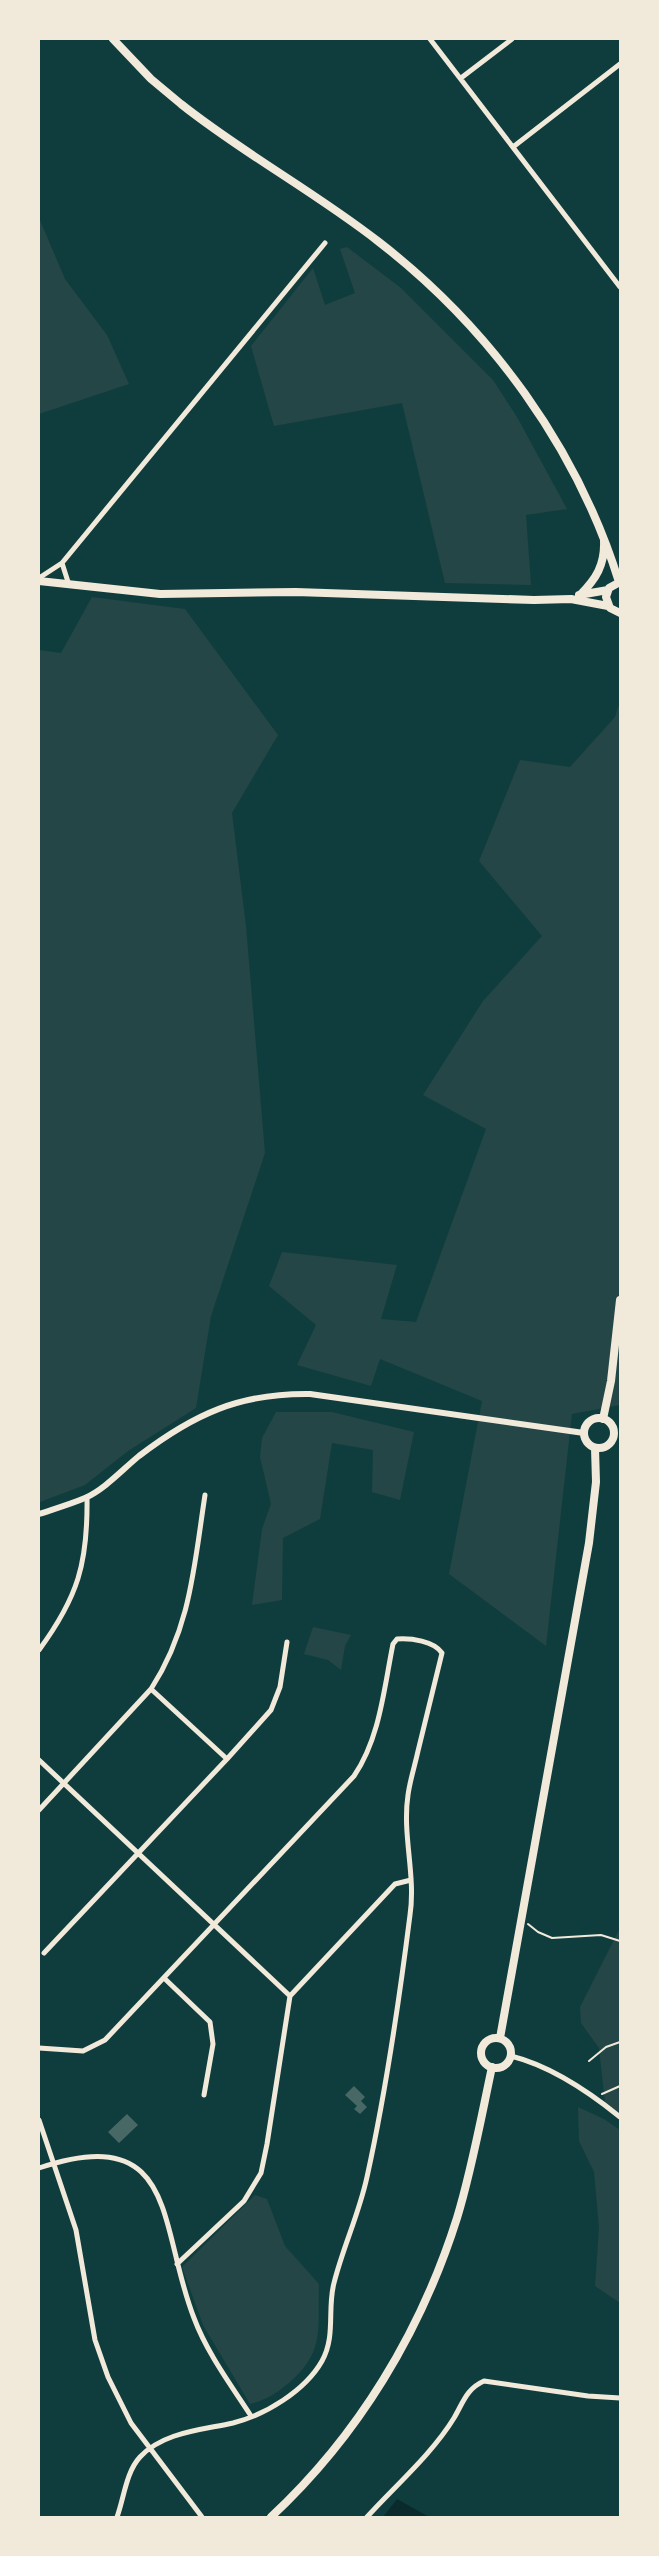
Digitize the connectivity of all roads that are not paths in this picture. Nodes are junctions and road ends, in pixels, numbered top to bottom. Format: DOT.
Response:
graph roads {
  1 [pos="113,39"];
  2 [pos="430,39"];
  3 [pos="512,39"];
  4 [pos="620,64"];
  5 [pos="461,78"];
  6 [pos="513,147"];
  7 [pos="325,244"];
  8 [pos="620,287"];
  9 [pos="603,534"];
  10 [pos="62,563"];
  11 [pos="39,580"];
  12 [pos="620,582"];
  13 [pos="69,585"];
  14 [pos="608,590"];
  15 [pos="580,595"];
  16 [pos="571,599"];
  17 [pos="608,606"];
  18 [pos="620,613"];
  19 [pos="620,1300"];
  20 [pos="603,1419"];
  21 [pos="584,1433"];
  22 [pos="595,1448"];
  23 [pos="205,1495"];
  24 [pos="87,1497"];
  25 [pos="39,1514"];
  26 [pos="287,1642"];
  27 [pos="39,1650"];
  28 [pos="151,1689"];
  29 [pos="39,1760"];
  30 [pos="227,1760"];
  31 [pos="64,1783"];
  32 [pos="39,1810"];
  33 [pos="138,1854"];
  34 [pos="412,1880"];
  35 [pos="214,1924"];
  36 [pos="44,1953"];
  37 [pos="164,1978"];
  38 [pos="290,1996"];
  39 [pos="500,2038"];
  40 [pos="39,2048"];
  41 [pos="511,2056"];
  42 [pos="492,2067"];
  43 [pos="204,2095"];
  44 [pos="620,2118"];
  45 [pos="39,2120"];
  46 [pos="55,2164"];
  47 [pos="39,2168"];
  48 [pos="177,2264"];
  49 [pos="620,2398"];
  50 [pos="250,2416"];
  51 [pos="149,2449"];
  52 [pos="116,2517"];
  53 [pos="202,2517"];
  54 [pos="272,2517"];
  55 [pos="367,2517"];
  1 -- 9 [label="main road"];
  2 -- 5 [label="street"];
  3 -- 5 [label="street"];
  4 -- 6 [label="street"];
  5 -- 6 [label="street"];
  6 -- 8 [label="street"];
  7 -- 10 [label="street"];
  9 -- 12 [label="main road"];
  9 -- 15 [label="main road"];
  10 -- 11 [label="street"];
  10 -- 13 [label="street"];
  11 -- 13 [label="main road"];
  12 -- 14 [label="main road"];
  13 -- 16 [label="main road"];
  14 -- 15 [label="main road"];
  14 -- 17 [label="main road"];
  15 -- 16 [label="main road"];
  16 -- 17 [label="main road"];
  17 -- 18 [label="main road"];
  19 -- 20 [label="main road"];
  20 -- 21 [label="main road"];
  20 -- 22 [label="main road"];
  21 -- 22 [label="main road"];
  21 -- 24 [label="street"];
  22 -- 39 [label="main road"];
  23 -- 28 [label="street"];
  24 -- 25 [label="street"];
  24 -- 27 [label="street"];
  26 -- 30 [label="street"];
  28 -- 30 [label="street"];
  28 -- 31 [label="street"];
  29 -- 31 [label="street"];
  30 -- 33 [label="street"];
  31 -- 32 [label="street"];
  31 -- 33 [label="street"];
  33 -- 35 [label="street"];
  33 -- 36 [label="street"];
  34 -- 35 [label="street"];
  34 -- 38 [label="street"];
  34 -- 50 [label="street"];
  35 -- 37 [label="street"];
  35 -- 38 [label="street"];
  37 -- 40 [label="street"];
  37 -- 43 [label="street"];
  38 -- 48 [label="street"];
  39 -- 41 [label="main road"];
  39 -- 42 [label="main road"];
  41 -- 42 [label="main road"];
  41 -- 44 [label="street"];
  42 -- 54 [label="main road"];
  45 -- 46 [label="street"];
  46 -- 47 [label="street"];
  46 -- 48 [label="street"];
  46 -- 51 [label="street"];
  48 -- 50 [label="street"];
  49 -- 55 [label="street"];
  50 -- 51 [label="street"];
  51 -- 52 [label="street"];
  51 -- 53 [label="street"];
}
